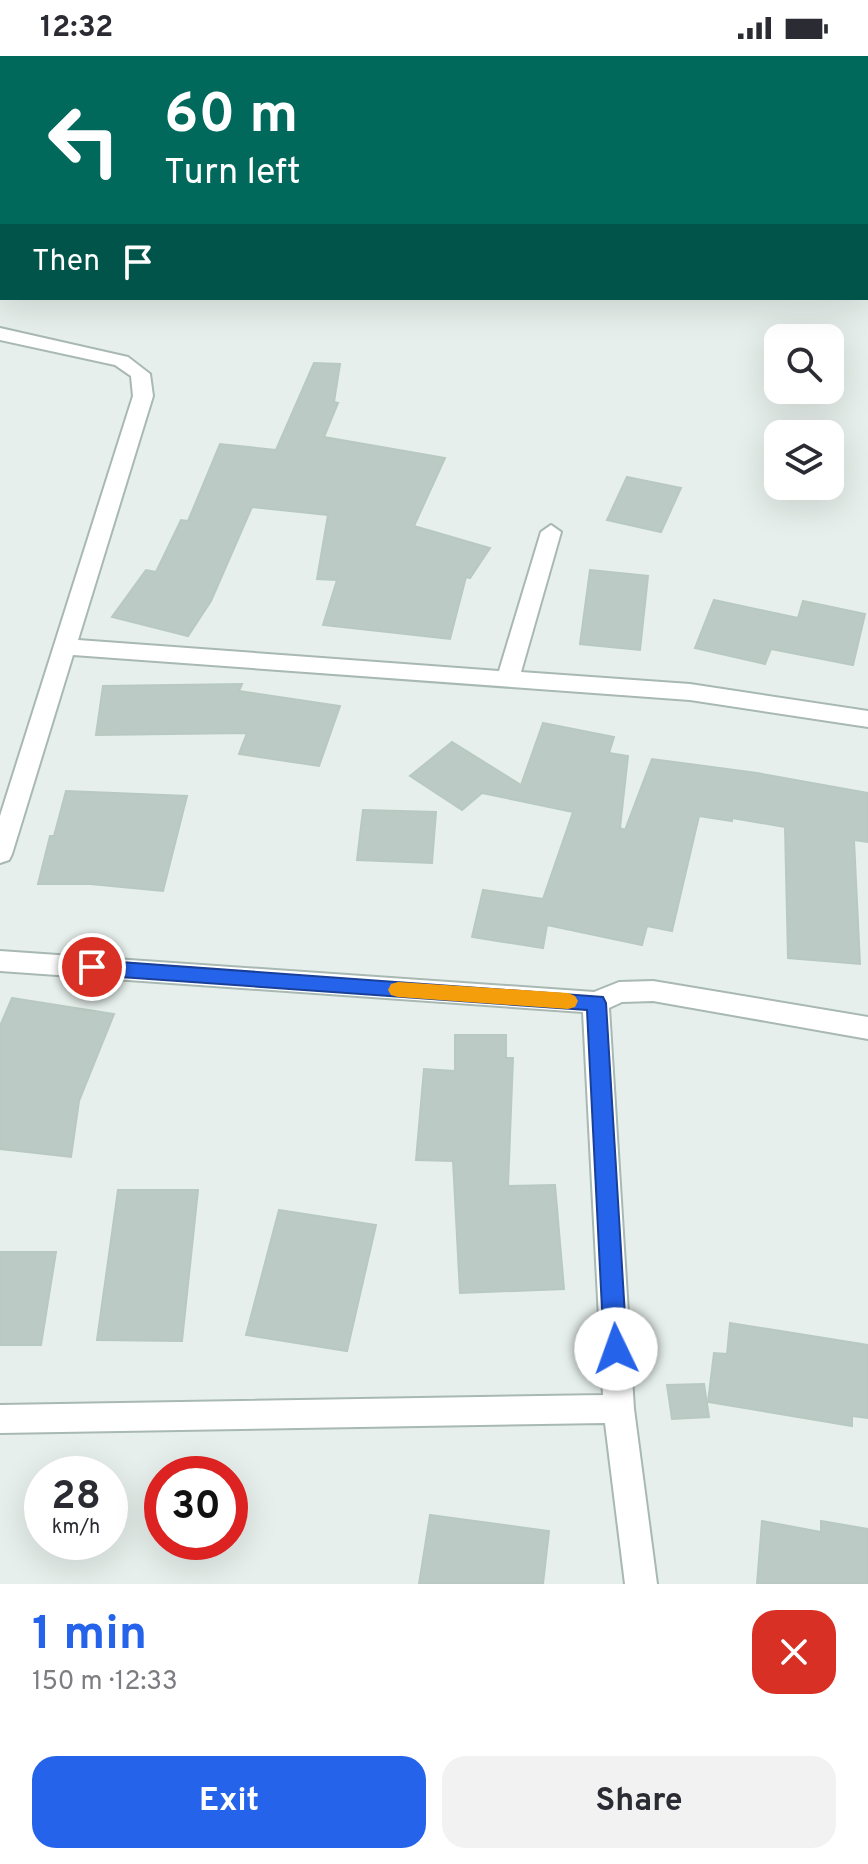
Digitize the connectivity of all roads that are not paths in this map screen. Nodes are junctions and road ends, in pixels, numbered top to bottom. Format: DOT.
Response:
graph roads {
  1 [pos="0,334"];
  2 [pos="551,532"];
  3 [pos="67,647"];
  4 [pos="508,677"];
  5 [pos="868,719"];
  6 [pos="0,854"];
  7 [pos="0,961"];
  8 [pos="596,1003"];
  9 [pos="868,1028"];
  10 [pos="619,1409"];
  11 [pos="0,1419"];
  12 [pos="641,1584"];
  1 -- 3 [label="street"];
  2 -- 4 [label="street"];
  3 -- 4 [label="street"];
  3 -- 6 [label="street"];
  4 -- 5 [label="street"];
  7 -- 8 [label="street"];
  8 -- 9 [label="street"];
  8 -- 10 [label="street"];
  10 -- 11 [label="street"];
  10 -- 12 [label="street"];
}
